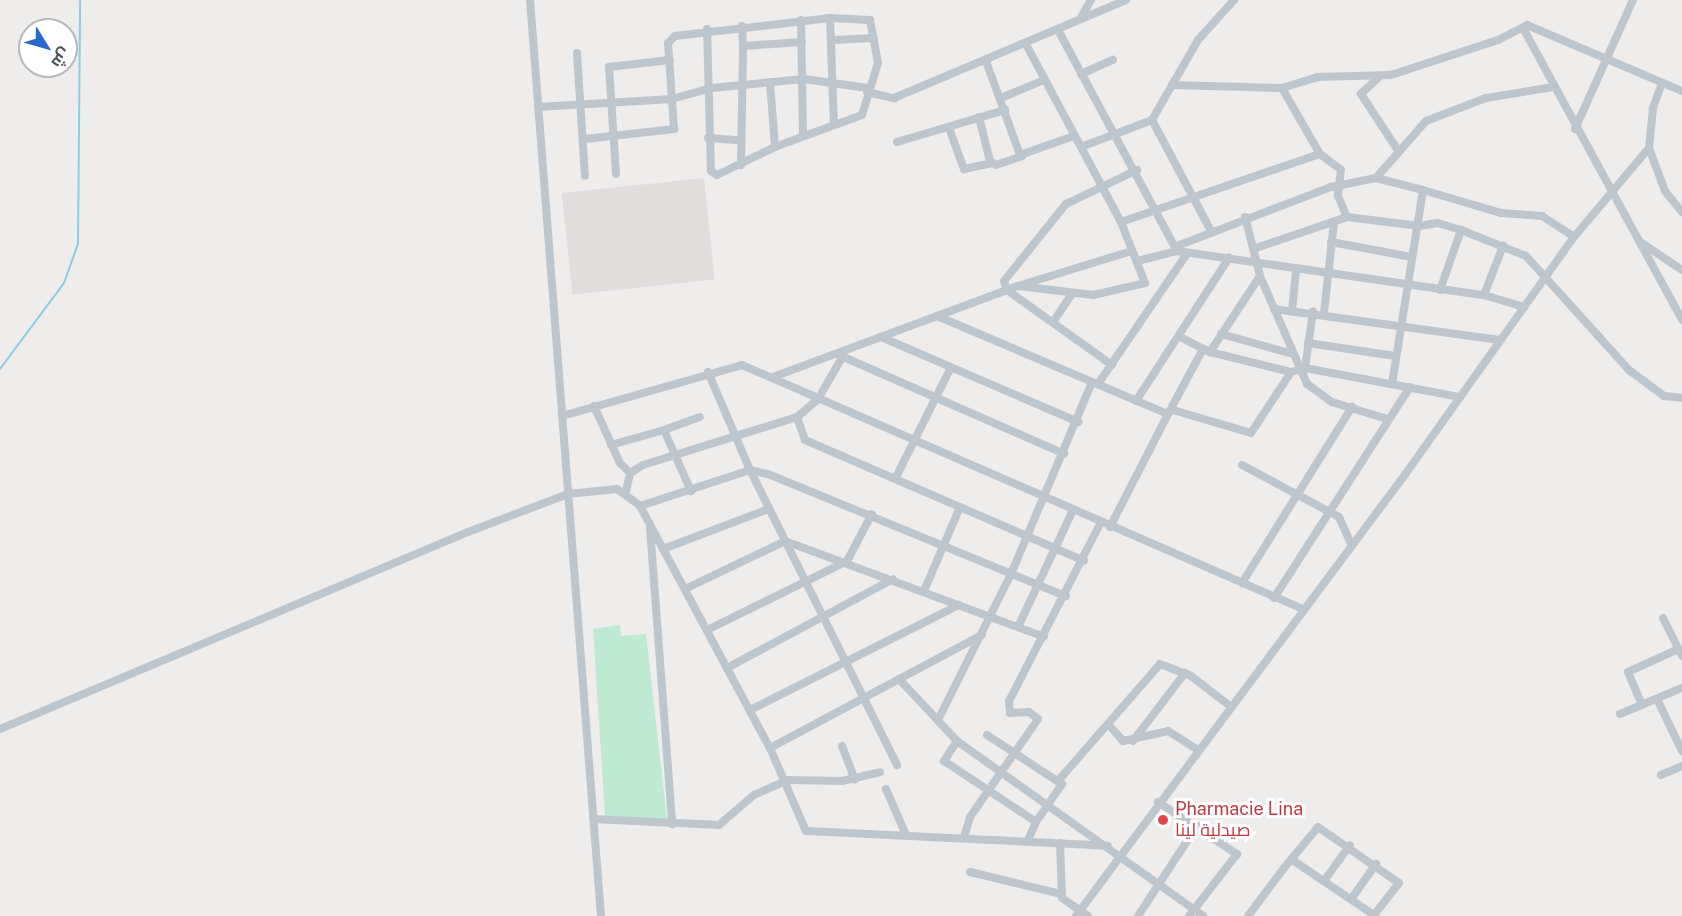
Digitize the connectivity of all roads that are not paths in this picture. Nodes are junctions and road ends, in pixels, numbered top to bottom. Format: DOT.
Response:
graph roads {
  1 [pos="530,0"];
  2 [pos="1126,0"];
  3 [pos="1234,0"];
  4 [pos="1633,0"];
  5 [pos="1087,2"];
  6 [pos="830,18"];
  7 [pos="801,20"];
  8 [pos="1080,20"];
  9 [pos="742,26"];
  10 [pos="707,28"];
  11 [pos="1523,28"];
  12 [pos="1058,30"];
  13 [pos="874,38"];
  14 [pos="833,40"];
  15 [pos="802,42"];
  16 [pos="1026,45"];
  17 [pos="743,46"];
  18 [pos="577,53"];
  19 [pos="670,60"];
  20 [pos="1113,60"];
  21 [pos="986,61"];
  22 [pos="1608,61"];
  23 [pos="1081,74"];
  24 [pos="1379,77"];
  25 [pos="804,79"];
  26 [pos="1044,80"];
  27 [pos="770,82"];
  28 [pos="834,82"];
  29 [pos="743,83"];
  30 [pos="1662,83"];
  31 [pos="1172,86"];
  32 [pos="1553,87"];
  33 [pos="711,88"];
  34 [pos="1281,88"];
  35 [pos="867,90"];
  36 [pos="1682,91"];
  37 [pos="1001,98"];
  38 [pos="672,99"];
  39 [pos="612,100"];
  40 [pos="580,103"];
  41 [pos="538,107"];
  42 [pos="1005,110"];
  43 [pos="979,117"];
  44 [pos="1152,120"];
  45 [pos="834,125"];
  46 [pos="949,128"];
  47 [pos="1575,129"];
  48 [pos="616,134"];
  49 [pos="803,136"];
  50 [pos="1074,136"];
  51 [pos="1114,136"];
  52 [pos="708,138"];
  53 [pos="585,139"];
  54 [pos="739,140"];
  55 [pos="897,142"];
  56 [pos="775,147"];
  57 [pos="1081,147"];
  58 [pos="1649,148"];
  59 [pos="1399,152"];
  60 [pos="1320,154"];
  61 [pos="1022,156"];
  62 [pos="993,163"];
  63 [pos="741,165"];
  64 [pos="1137,170"];
  65 [pos="616,174"];
  66 [pos="585,176"];
  67 [pos="1376,178"];
  68 [pos="1101,186"];
  69 [pos="1339,188"];
  70 [pos="1423,190"];
  71 [pos="1611,190"];
  72 [pos="1191,195"];
  73 [pos="1158,209"];
  74 [pos="1682,212"];
  75 [pos="1245,217"];
  76 [pos="1347,217"];
  77 [pos="1120,222"];
  78 [pos="1334,222"];
  79 [pos="1419,226"];
  80 [pos="1461,230"];
  81 [pos="1211,231"];
  82 [pos="1574,237"];
  83 [pos="1639,241"];
  84 [pos="1331,242"];
  85 [pos="1503,246"];
  86 [pos="1177,249"];
  87 [pos="1253,249"];
  88 [pos="1132,251"];
  89 [pos="1186,255"];
  90 [pos="1412,257"];
  91 [pos="1229,258"];
  92 [pos="1137,261"];
  93 [pos="1255,262"];
  94 [pos="1682,270"];
  95 [pos="1296,271"];
  96 [pos="1327,274"];
  97 [pos="1260,276"];
  98 [pos="1543,280"];
  99 [pos="1018,286"];
  100 [pos="1408,287"];
  101 [pos="1007,290"];
  102 [pos="1440,290"];
  103 [pos="1072,294"];
  104 [pos="1484,295"];
  105 [pos="1524,307"];
  106 [pos="1274,309"];
  107 [pos="1292,310"];
  108 [pos="1313,312"];
  109 [pos="1323,313"];
  110 [pos="937,316"];
  111 [pos="1682,320"];
  112 [pos="1053,322"];
  113 [pos="1400,325"];
  114 [pos="1221,334"];
  115 [pos="881,337"];
  116 [pos="1180,337"];
  117 [pos="1500,340"];
  118 [pos="1308,343"];
  119 [pos="1206,350"];
  120 [pos="1293,354"];
  121 [pos="841,355"];
  122 [pos="1395,356"];
  123 [pos="1112,365"];
  124 [pos="951,367"];
  125 [pos="1298,370"];
  126 [pos="708,372"];
  127 [pos="773,377"];
  128 [pos="1095,383"];
  129 [pos="1392,384"];
  130 [pos="1410,387"];
  131 [pos="935,398"];
  132 [pos="1460,398"];
  133 [pos="1682,398"];
  134 [pos="818,399"];
  135 [pos="1137,401"];
  136 [pos="594,406"];
  137 [pos="1352,407"];
  138 [pos="1170,412"];
  139 [pos="562,416"];
  140 [pos="700,417"];
  141 [pos="797,417"];
  142 [pos="1387,419"];
  143 [pos="1078,422"];
  144 [pos="664,430"];
  145 [pos="732,434"];
  146 [pos="914,441"];
  147 [pos="611,445"];
  148 [pos="1064,454"];
  149 [pos="675,455"];
  150 [pos="1242,465"];
  151 [pos="750,470"];
  152 [pos="630,473"];
  153 [pos="895,479"];
  154 [pos="626,491"];
  155 [pos="691,491"];
  156 [pos="568,494"];
  157 [pos="1044,498"];
  158 [pos="1300,498"];
  159 [pos="640,506"];
  160 [pos="960,507"];
  161 [pos="769,509"];
  162 [pos="1073,510"];
  163 [pos="1328,512"];
  164 [pos="872,514"];
  165 [pos="1101,522"];
  166 [pos="650,525"];
  167 [pos="1110,527"];
  168 [pos="1027,536"];
  169 [pos="786,541"];
  170 [pos="1351,544"];
  171 [pos="944,545"];
  172 [pos="1055,548"];
  173 [pos="663,549"];
  174 [pos="847,561"];
  175 [pos="1084,561"];
  176 [pos="1011,574"];
  177 [pos="893,579"];
  178 [pos="809,582"];
  179 [pos="1038,584"];
  180 [pos="1242,584"];
  181 [pos="685,589"];
  182 [pos="924,591"];
  183 [pos="1066,596"];
  184 [pos="1274,598"];
  185 [pos="959,605"];
  186 [pos="1303,609"];
  187 [pos="991,617"];
  188 [pos="1663,618"];
  189 [pos="826,619"];
  190 [pos="1018,627"];
  191 [pos="707,630"];
  192 [pos="982,635"];
  193 [pos="1044,637"];
  194 [pos="1680,652"];
  195 [pos="847,662"];
  196 [pos="727,668"];
  197 [pos="1185,673"];
  198 [pos="899,679"];
  199 [pos="1682,688"];
  200 [pos="865,699"];
  201 [pos="1657,699"];
  202 [pos="1642,705"];
  203 [pos="1230,706"];
  204 [pos="750,710"];
  205 [pos="1620,714"];
  206 [pos="938,720"];
  207 [pos="1109,725"];
  208 [pos="0,729"];
  209 [pos="987,735"];
  210 [pos="957,741"];
  211 [pos="1133,742"];
  212 [pos="842,746"];
  213 [pos="771,748"];
  214 [pos="1197,750"];
  215 [pos="1682,751"];
  216 [pos="1016,754"];
  217 [pos="897,765"];
  218 [pos="1682,766"];
  219 [pos="1003,771"];
  220 [pos="880,772"];
  221 [pos="1660,775"];
  222 [pos="787,780"];
  223 [pos="855,780"];
  224 [pos="1058,781"];
  225 [pos="886,789"];
  226 [pos="989,791"];
  227 [pos="1158,802"];
  228 [pos="1049,804"];
  229 [pos="593,819"];
  230 [pos="1036,822"];
  231 [pos="672,824"];
  232 [pos="1197,826"];
  233 [pos="906,835"];
  234 [pos="964,837"];
  235 [pos="1028,840"];
  236 [pos="1060,843"];
  237 [pos="1350,845"];
  238 [pos="1108,846"];
  239 [pos="1120,854"];
  240 [pos="1291,859"];
  241 [pos="1376,864"];
  242 [pos="970,872"];
  243 [pos="1324,881"];
  244 [pos="1160,884"];
  245 [pos="1061,894"];
  246 [pos="1352,898"];
  247 [pos="1078,913"];
  248 [pos="1191,913"];
  249 [pos="1371,915"];
  250 [pos="601,916"];
  251 [pos="1088,916"];
  252 [pos="1137,916"];
  253 [pos="1203,916"];
  254 [pos="1248,916"];
  1 -- 41 [label="street"];
  2 -- 8 [label="street"];
  3 -- 31 [label="street"];
  4 -- 22 [label="street"];
  5 -- 8 [label="street"];
  6 -- 7 [label="street"];
  6 -- 13 [label="street"];
  6 -- 14 [label="street"];
  7 -- 9 [label="street"];
  7 -- 15 [label="street"];
  8 -- 12 [label="street"];
  9 -- 10 [label="street"];
  9 -- 17 [label="street"];
  10 -- 19 [label="street"];
  10 -- 33 [label="street"];
  11 -- 22 [label="street"];
  11 -- 24 [label="street"];
  11 -- 32 [label="street"];
  12 -- 16 [label="street"];
  12 -- 23 [label="street"];
  13 -- 14 [label="street"];
  13 -- 35 [label="street"];
  14 -- 28 [label="street"];
  15 -- 17 [label="street"];
  15 -- 25 [label="street"];
  16 -- 21 [label="street"];
  16 -- 26 [label="street"];
  17 -- 29 [label="street"];
  18 -- 40 [label="street"];
  19 -- 38 [label="street"];
  19 -- 39 [label="street"];
  20 -- 23 [label="street"];
  21 -- 35 [label="street"];
  21 -- 37 [label="street"];
  22 -- 30 [label="street"];
  22 -- 47 [label="street"];
  23 -- 51 [label="street"];
  24 -- 34 [label="street"];
  24 -- 59 [label="street"];
  25 -- 27 [label="street"];
  25 -- 28 [label="street"];
  25 -- 49 [label="street"];
  26 -- 37 [label="street"];
  26 -- 50 [label="street"];
  27 -- 29 [label="street"];
  27 -- 56 [label="street"];
  28 -- 35 [label="street"];
  28 -- 45 [label="street"];
  29 -- 33 [label="street"];
  29 -- 54 [label="street"];
  30 -- 36 [label="street"];
  30 -- 58 [label="street"];
  31 -- 34 [label="street"];
  31 -- 44 [label="street"];
  32 -- 47 [label="street"];
  32 -- 59 [label="street"];
  33 -- 38 [label="street"];
  33 -- 52 [label="street"];
  34 -- 60 [label="street"];
  35 -- 45 [label="street"];
  37 -- 42 [label="street"];
  38 -- 39 [label="street"];
  38 -- 48 [label="street"];
  39 -- 40 [label="street"];
  39 -- 48 [label="street"];
  40 -- 41 [label="street"];
  40 -- 53 [label="street"];
  41 -- 139 [label="street"];
  42 -- 43 [label="street"];
  42 -- 61 [label="street"];
  43 -- 46 [label="street"];
  43 -- 62 [label="street"];
  44 -- 51 [label="street"];
  44 -- 72 [label="street"];
  45 -- 49 [label="street"];
  46 -- 55 [label="street"];
  46 -- 62 [label="street"];
  47 -- 71 [label="street"];
  48 -- 53 [label="street"];
  48 -- 65 [label="street"];
  49 -- 56 [label="street"];
  50 -- 57 [label="street"];
  50 -- 61 [label="street"];
  51 -- 57 [label="street"];
  51 -- 64 [label="street"];
  52 -- 54 [label="street"];
  52 -- 63 [label="street"];
  53 -- 66 [label="street"];
  54 -- 63 [label="street"];
  56 -- 63 [label="street"];
  57 -- 68 [label="street"];
  58 -- 71 [label="street"];
  58 -- 74 [label="street"];
  59 -- 67 [label="street"];
  60 -- 69 [label="street"];
  60 -- 72 [label="street"];
  61 -- 62 [label="street"];
  64 -- 68 [label="street"];
  64 -- 73 [label="street"];
  67 -- 69 [label="street"];
  67 -- 70 [label="street"];
  68 -- 77 [label="street"];
  68 -- 101 [label="street"];
  69 -- 75 [label="street"];
  69 -- 76 [label="street"];
  70 -- 79 [label="street"];
  70 -- 82 [label="street"];
  71 -- 82 [label="street"];
  71 -- 83 [label="street"];
  72 -- 73 [label="street"];
  72 -- 81 [label="street"];
  73 -- 77 [label="street"];
  73 -- 86 [label="street"];
  75 -- 81 [label="street"];
  75 -- 87 [label="street"];
  76 -- 78 [label="street"];
  76 -- 79 [label="street"];
  77 -- 88 [label="street"];
  78 -- 84 [label="street"];
  78 -- 87 [label="street"];
  79 -- 80 [label="street"];
  79 -- 90 [label="street"];
  80 -- 85 [label="street"];
  80 -- 102 [label="street"];
  81 -- 86 [label="street"];
  82 -- 98 [label="street"];
  83 -- 94 [label="street"];
  83 -- 111 [label="street"];
  84 -- 90 [label="street"];
  84 -- 96 [label="street"];
  85 -- 98 [label="street"];
  85 -- 104 [label="street"];
  86 -- 89 [label="street"];
  86 -- 92 [label="street"];
  87 -- 93 [label="street"];
  88 -- 92 [label="street"];
  88 -- 99 [label="street"];
  89 -- 91 [label="street"];
  89 -- 123 [label="street"];
  90 -- 100 [label="street"];
  91 -- 93 [label="street"];
  91 -- 116 [label="street"];
  92 -- 103 [label="street"];
  93 -- 95 [label="street"];
  93 -- 97 [label="street"];
  95 -- 96 [label="street"];
  95 -- 107 [label="street"];
  96 -- 100 [label="street"];
  96 -- 109 [label="street"];
  97 -- 106 [label="street"];
  97 -- 114 [label="street"];
  98 -- 105 [label="street"];
  98 -- 133 [label="street"];
  99 -- 101 [label="street"];
  99 -- 103 [label="street"];
  100 -- 102 [label="street"];
  100 -- 113 [label="street"];
  101 -- 110 [label="street"];
  101 -- 112 [label="street"];
  102 -- 104 [label="street"];
  103 -- 112 [label="street"];
  104 -- 105 [label="street"];
  105 -- 117 [label="street"];
  106 -- 107 [label="street"];
  106 -- 120 [label="street"];
  107 -- 108 [label="street"];
  108 -- 109 [label="street"];
  108 -- 118 [label="street"];
  109 -- 113 [label="street"];
  110 -- 115 [label="street"];
  110 -- 128 [label="street"];
  112 -- 123 [label="street"];
  113 -- 117 [label="street"];
  113 -- 122 [label="street"];
  114 -- 119 [label="street"];
  114 -- 120 [label="street"];
  115 -- 121 [label="street"];
  115 -- 124 [label="street"];
  116 -- 119 [label="street"];
  116 -- 135 [label="street"];
  117 -- 132 [label="street"];
  118 -- 122 [label="street"];
  118 -- 125 [label="street"];
  119 -- 125 [label="street"];
  119 -- 138 [label="street"];
  120 -- 125 [label="street"];
  121 -- 127 [label="street"];
  121 -- 131 [label="street"];
  121 -- 134 [label="street"];
  122 -- 129 [label="street"];
  123 -- 128 [label="street"];
  124 -- 131 [label="street"];
  124 -- 143 [label="street"];
  125 -- 129 [label="street"];
  125 -- 137 [label="street"];
  125 -- 138 [label="street"];
  126 -- 127 [label="street"];
  126 -- 136 [label="street"];
  126 -- 145 [label="street"];
  127 -- 134 [label="street"];
  128 -- 135 [label="street"];
  128 -- 143 [label="street"];
  129 -- 130 [label="street"];
  130 -- 132 [label="street"];
  130 -- 142 [label="street"];
  131 -- 146 [label="street"];
  131 -- 148 [label="street"];
  132 -- 170 [label="street"];
  134 -- 141 [label="street"];
  134 -- 146 [label="street"];
  135 -- 138 [label="street"];
  136 -- 139 [label="street"];
  136 -- 147 [label="street"];
  137 -- 142 [label="street"];
  137 -- 158 [label="street"];
  138 -- 167 [label="street"];
  139 -- 156 [label="street"];
  140 -- 144 [label="street"];
  141 -- 145 [label="street"];
  141 -- 153 [label="street"];
  142 -- 163 [label="street"];
  143 -- 148 [label="street"];
  144 -- 147 [label="street"];
  144 -- 149 [label="street"];
  145 -- 149 [label="street"];
  145 -- 151 [label="street"];
  146 -- 153 [label="street"];
  146 -- 157 [label="street"];
  147 -- 152 [label="street"];
  148 -- 157 [label="street"];
  149 -- 152 [label="street"];
  149 -- 155 [label="street"];
  150 -- 158 [label="street"];
  151 -- 155 [label="street"];
  151 -- 161 [label="street"];
  151 -- 164 [label="street"];
  152 -- 154 [label="street"];
  153 -- 160 [label="street"];
  154 -- 156 [label="street"];
  154 -- 159 [label="street"];
  155 -- 159 [label="street"];
  156 -- 208 [label="street"];
  156 -- 229 [label="street"];
  157 -- 162 [label="street"];
  157 -- 168 [label="street"];
  158 -- 163 [label="street"];
  158 -- 180 [label="street"];
  159 -- 166 [label="street"];
  160 -- 168 [label="street"];
  160 -- 171 [label="street"];
  161 -- 169 [label="street"];
  161 -- 173 [label="street"];
  162 -- 165 [label="street"];
  162 -- 172 [label="street"];
  163 -- 170 [label="street"];
  163 -- 184 [label="street"];
  164 -- 171 [label="street"];
  164 -- 174 [label="street"];
  165 -- 167 [label="street"];
  165 -- 175 [label="street"];
  166 -- 173 [label="street"];
  166 -- 231 [label="street"];
  167 -- 180 [label="street"];
  168 -- 172 [label="street"];
  168 -- 176 [label="street"];
  169 -- 174 [label="street"];
  169 -- 178 [label="street"];
  169 -- 181 [label="street"];
  170 -- 186 [label="street"];
  171 -- 176 [label="street"];
  171 -- 182 [label="street"];
  172 -- 175 [label="street"];
  172 -- 179 [label="street"];
  173 -- 181 [label="street"];
  174 -- 177 [label="street"];
  174 -- 178 [label="street"];
  175 -- 183 [label="street"];
  176 -- 179 [label="street"];
  176 -- 187 [label="street"];
  177 -- 182 [label="street"];
  177 -- 189 [label="street"];
  178 -- 189 [label="street"];
  178 -- 191 [label="street"];
  179 -- 183 [label="street"];
  179 -- 190 [label="street"];
  180 -- 184 [label="street"];
  181 -- 191 [label="street"];
  182 -- 185 [label="street"];
  183 -- 193 [label="street"];
  184 -- 186 [label="street"];
  185 -- 187 [label="street"];
  185 -- 195 [label="street"];
  186 -- 203 [label="street"];
  187 -- 190 [label="street"];
  187 -- 192 [label="street"];
  188 -- 194 [label="street"];
  189 -- 195 [label="street"];
  189 -- 196 [label="street"];
  190 -- 193 [label="street"];
  191 -- 196 [label="street"];
  192 -- 198 [label="street"];
  192 -- 206 [label="street"];
  193 -- 216 [label="street"];
  194 -- 202 [label="street"];
  195 -- 200 [label="street"];
  195 -- 204 [label="street"];
  196 -- 204 [label="street"];
  197 -- 203 [label="street"];
  197 -- 207 [label="street"];
  197 -- 211 [label="street"];
  198 -- 200 [label="street"];
  198 -- 206 [label="street"];
  199 -- 201 [label="street"];
  200 -- 213 [label="street"];
  200 -- 217 [label="street"];
  201 -- 202 [label="street"];
  201 -- 215 [label="street"];
  202 -- 205 [label="street"];
  203 -- 214 [label="street"];
  204 -- 213 [label="street"];
  206 -- 210 [label="street"];
  207 -- 211 [label="street"];
  207 -- 224 [label="street"];
  209 -- 216 [label="street"];
  210 -- 219 [label="street"];
  210 -- 226 [label="street"];
  211 -- 214 [label="street"];
  212 -- 223 [label="street"];
  213 -- 222 [label="street"];
  214 -- 227 [label="street"];
  216 -- 219 [label="street"];
  216 -- 224 [label="street"];
  218 -- 221 [label="street"];
  219 -- 226 [label="street"];
  219 -- 228 [label="street"];
  220 -- 223 [label="street"];
  222 -- 223 [label="street"];
  222 -- 231 [label="street"];
  222 -- 233 [label="street"];
  224 -- 228 [label="street"];
  225 -- 233 [label="street"];
  226 -- 230 [label="street"];
  226 -- 234 [label="street"];
  227 -- 232 [label="street"];
  227 -- 239 [label="street"];
  228 -- 230 [label="street"];
  228 -- 238 [label="street"];
  229 -- 231 [label="street"];
  229 -- 250 [label="street"];
  230 -- 235 [label="street"];
  232 -- 244 [label="street"];
  232 -- 248 [label="street"];
  233 -- 234 [label="street"];
  234 -- 235 [label="street"];
  235 -- 236 [label="street"];
  236 -- 238 [label="street"];
  236 -- 245 [label="street"];
  237 -- 240 [label="street"];
  237 -- 241 [label="street"];
  237 -- 243 [label="street"];
  238 -- 239 [label="street"];
  239 -- 244 [label="street"];
  239 -- 247 [label="street"];
  240 -- 243 [label="street"];
  240 -- 254 [label="street"];
  241 -- 246 [label="street"];
  241 -- 249 [label="street"];
  242 -- 245 [label="street"];
  243 -- 246 [label="street"];
  244 -- 248 [label="street"];
  244 -- 252 [label="street"];
  245 -- 247 [label="street"];
  246 -- 249 [label="street"];
  247 -- 251 [label="street"];
  248 -- 253 [label="street"];
}
